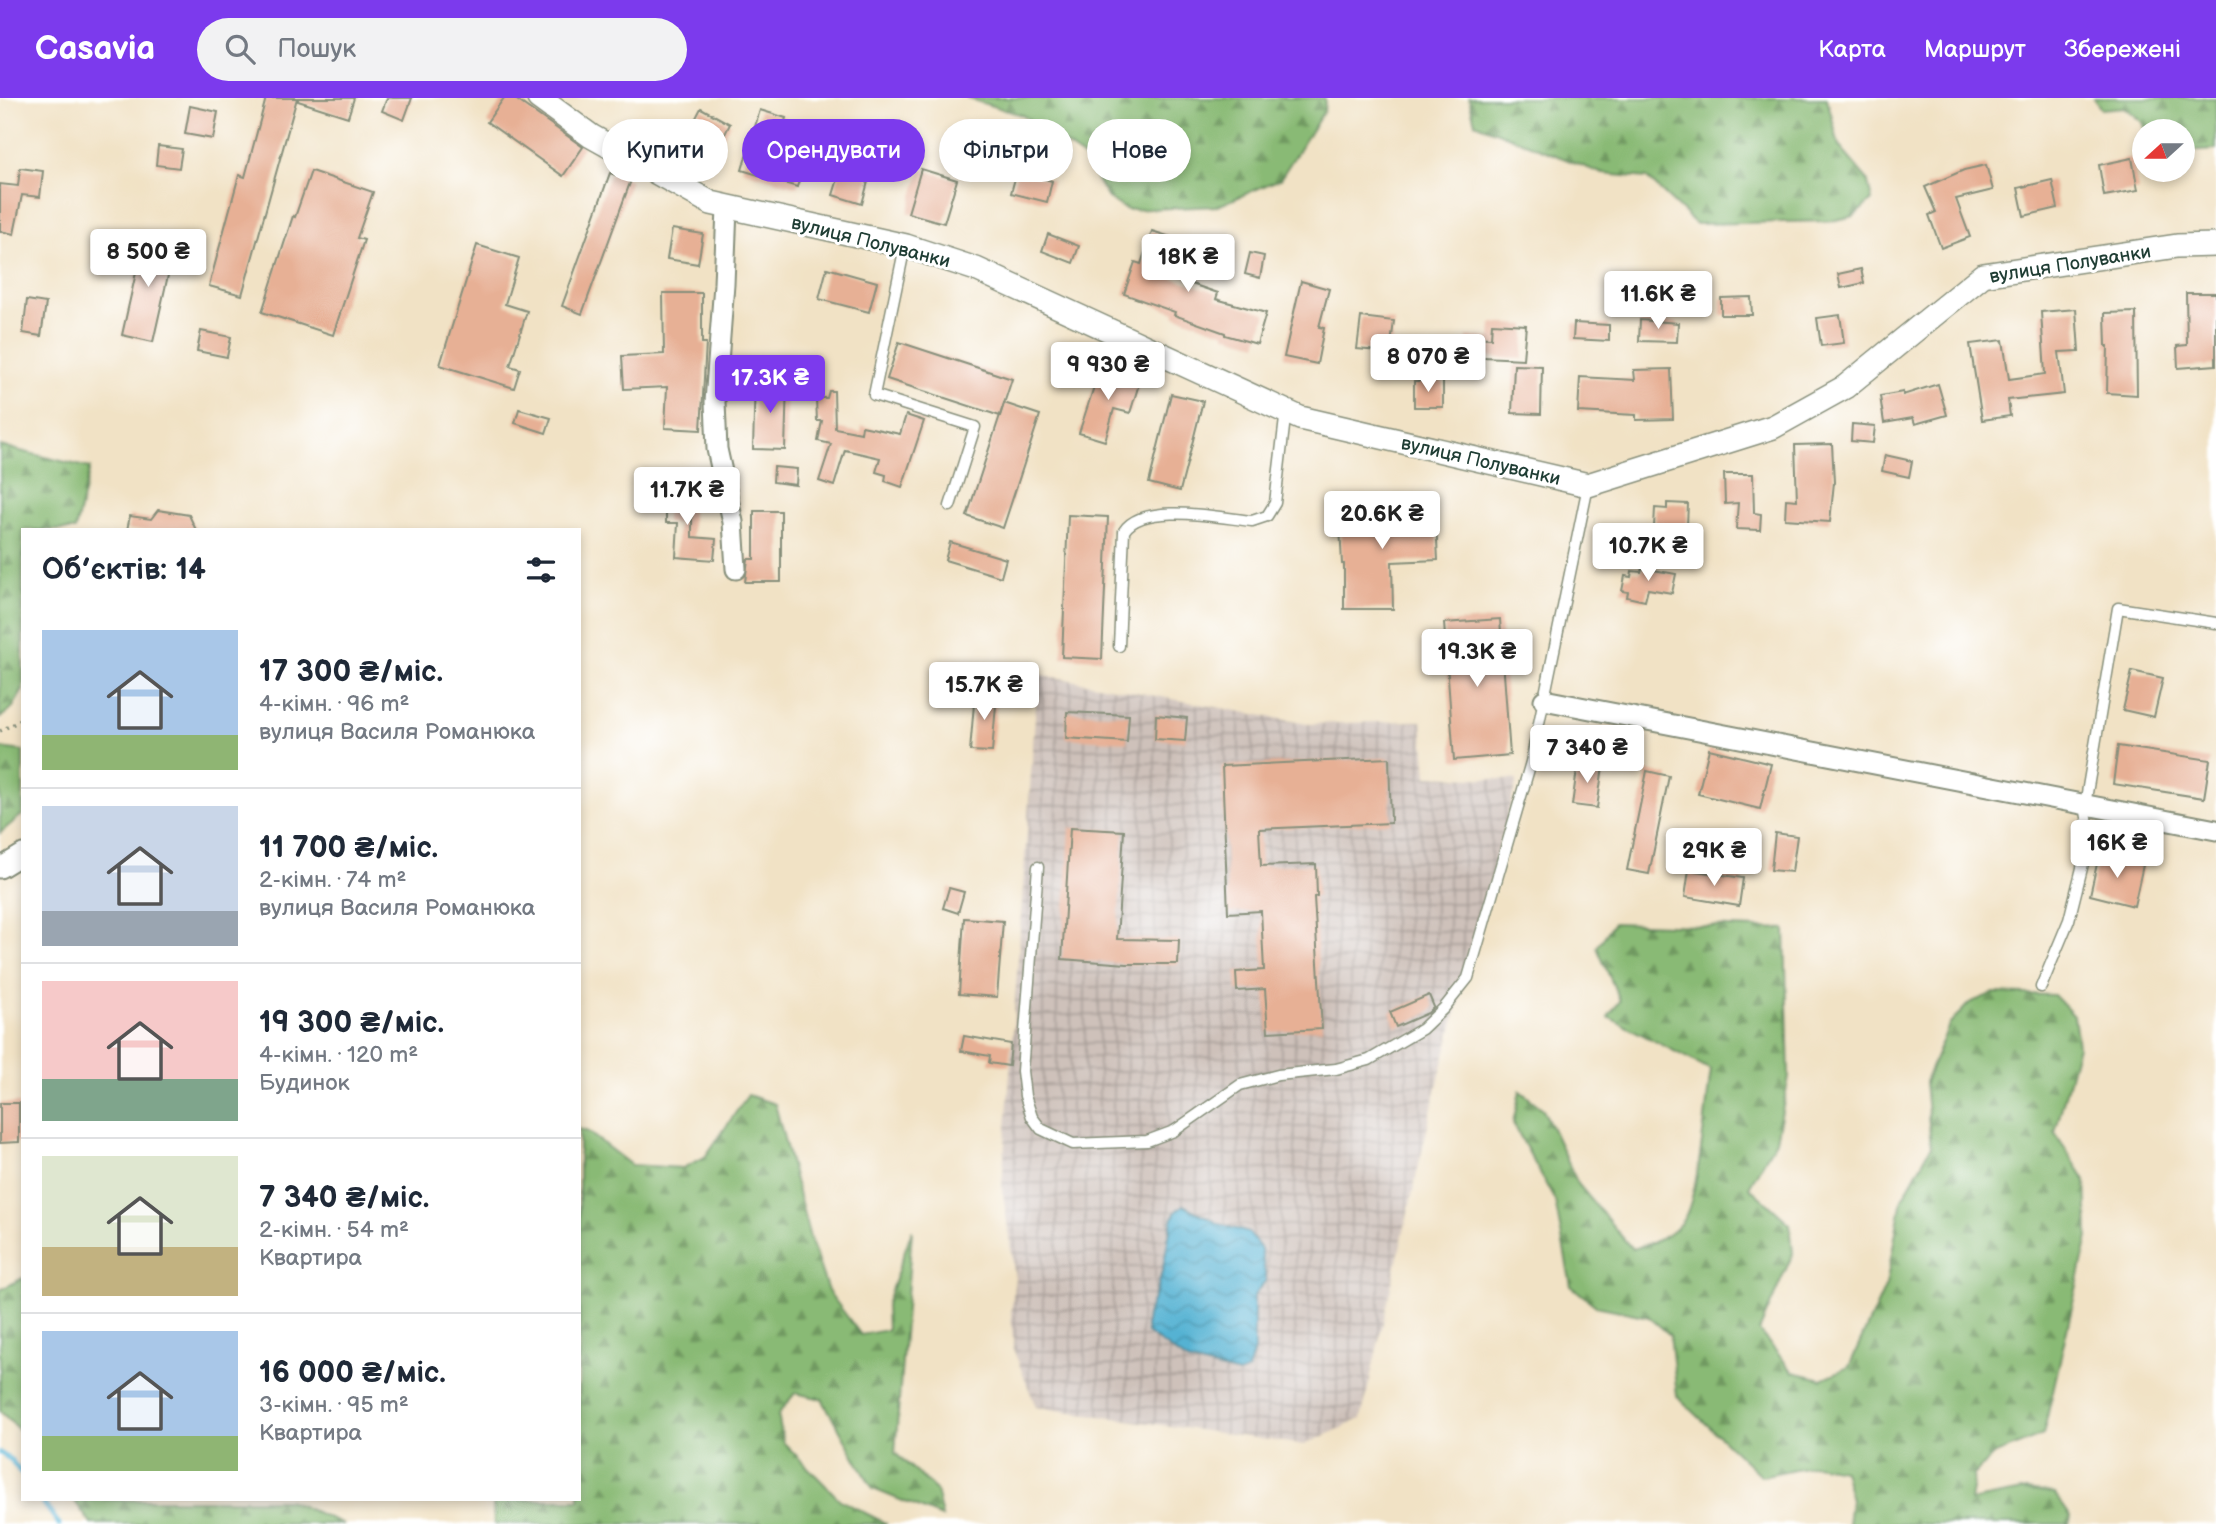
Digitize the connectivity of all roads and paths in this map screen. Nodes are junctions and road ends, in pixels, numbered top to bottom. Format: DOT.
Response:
graph roads {
  1 [pos="539,98"];
  2 [pos="727,208"];
  3 [pos="2216,245"];
  4 [pos="905,246"];
  5 [pos="1286,410"];
  6 [pos="1588,485"];
  7 [pos="950,506"];
  8 [pos="736,569"];
  9 [pos="2216,622"];
  10 [pos="1119,646"];
  11 [pos="1544,700"];
  12 [pos="21,720"];
  13 [pos="0,730"];
  14 [pos="2085,805"];
  15 [pos="2216,830"];
  16 [pos="21,854"];
  17 [pos="1038,867"];
  18 [pos="0,868"];
  19 [pos="2041,987"];
  1 -- 2 [label="street, вулиця Полуванки"];
  2 -- 4 [label="street, вулиця Полуванки"];
  2 -- 8 [label="street"];
  3 -- 6 [label="street, вулиця Полуванки"];
  4 -- 5 [label="street, вулиця Полуванки"];
  4 -- 7 [label="lane"];
  5 -- 6 [label="street, вулиця Полуванки"];
  5 -- 10 [label="lane"];
  6 -- 11 [label="lane"];
  9 -- 14 [label="lane"];
  11 -- 14 [label="street"];
  11 -- 17 [label="lane"];
  12 -- 13 [label="path"];
  14 -- 15 [label="street"];
  14 -- 19 [label="lane"];
  16 -- 18 [label="street"];
}
